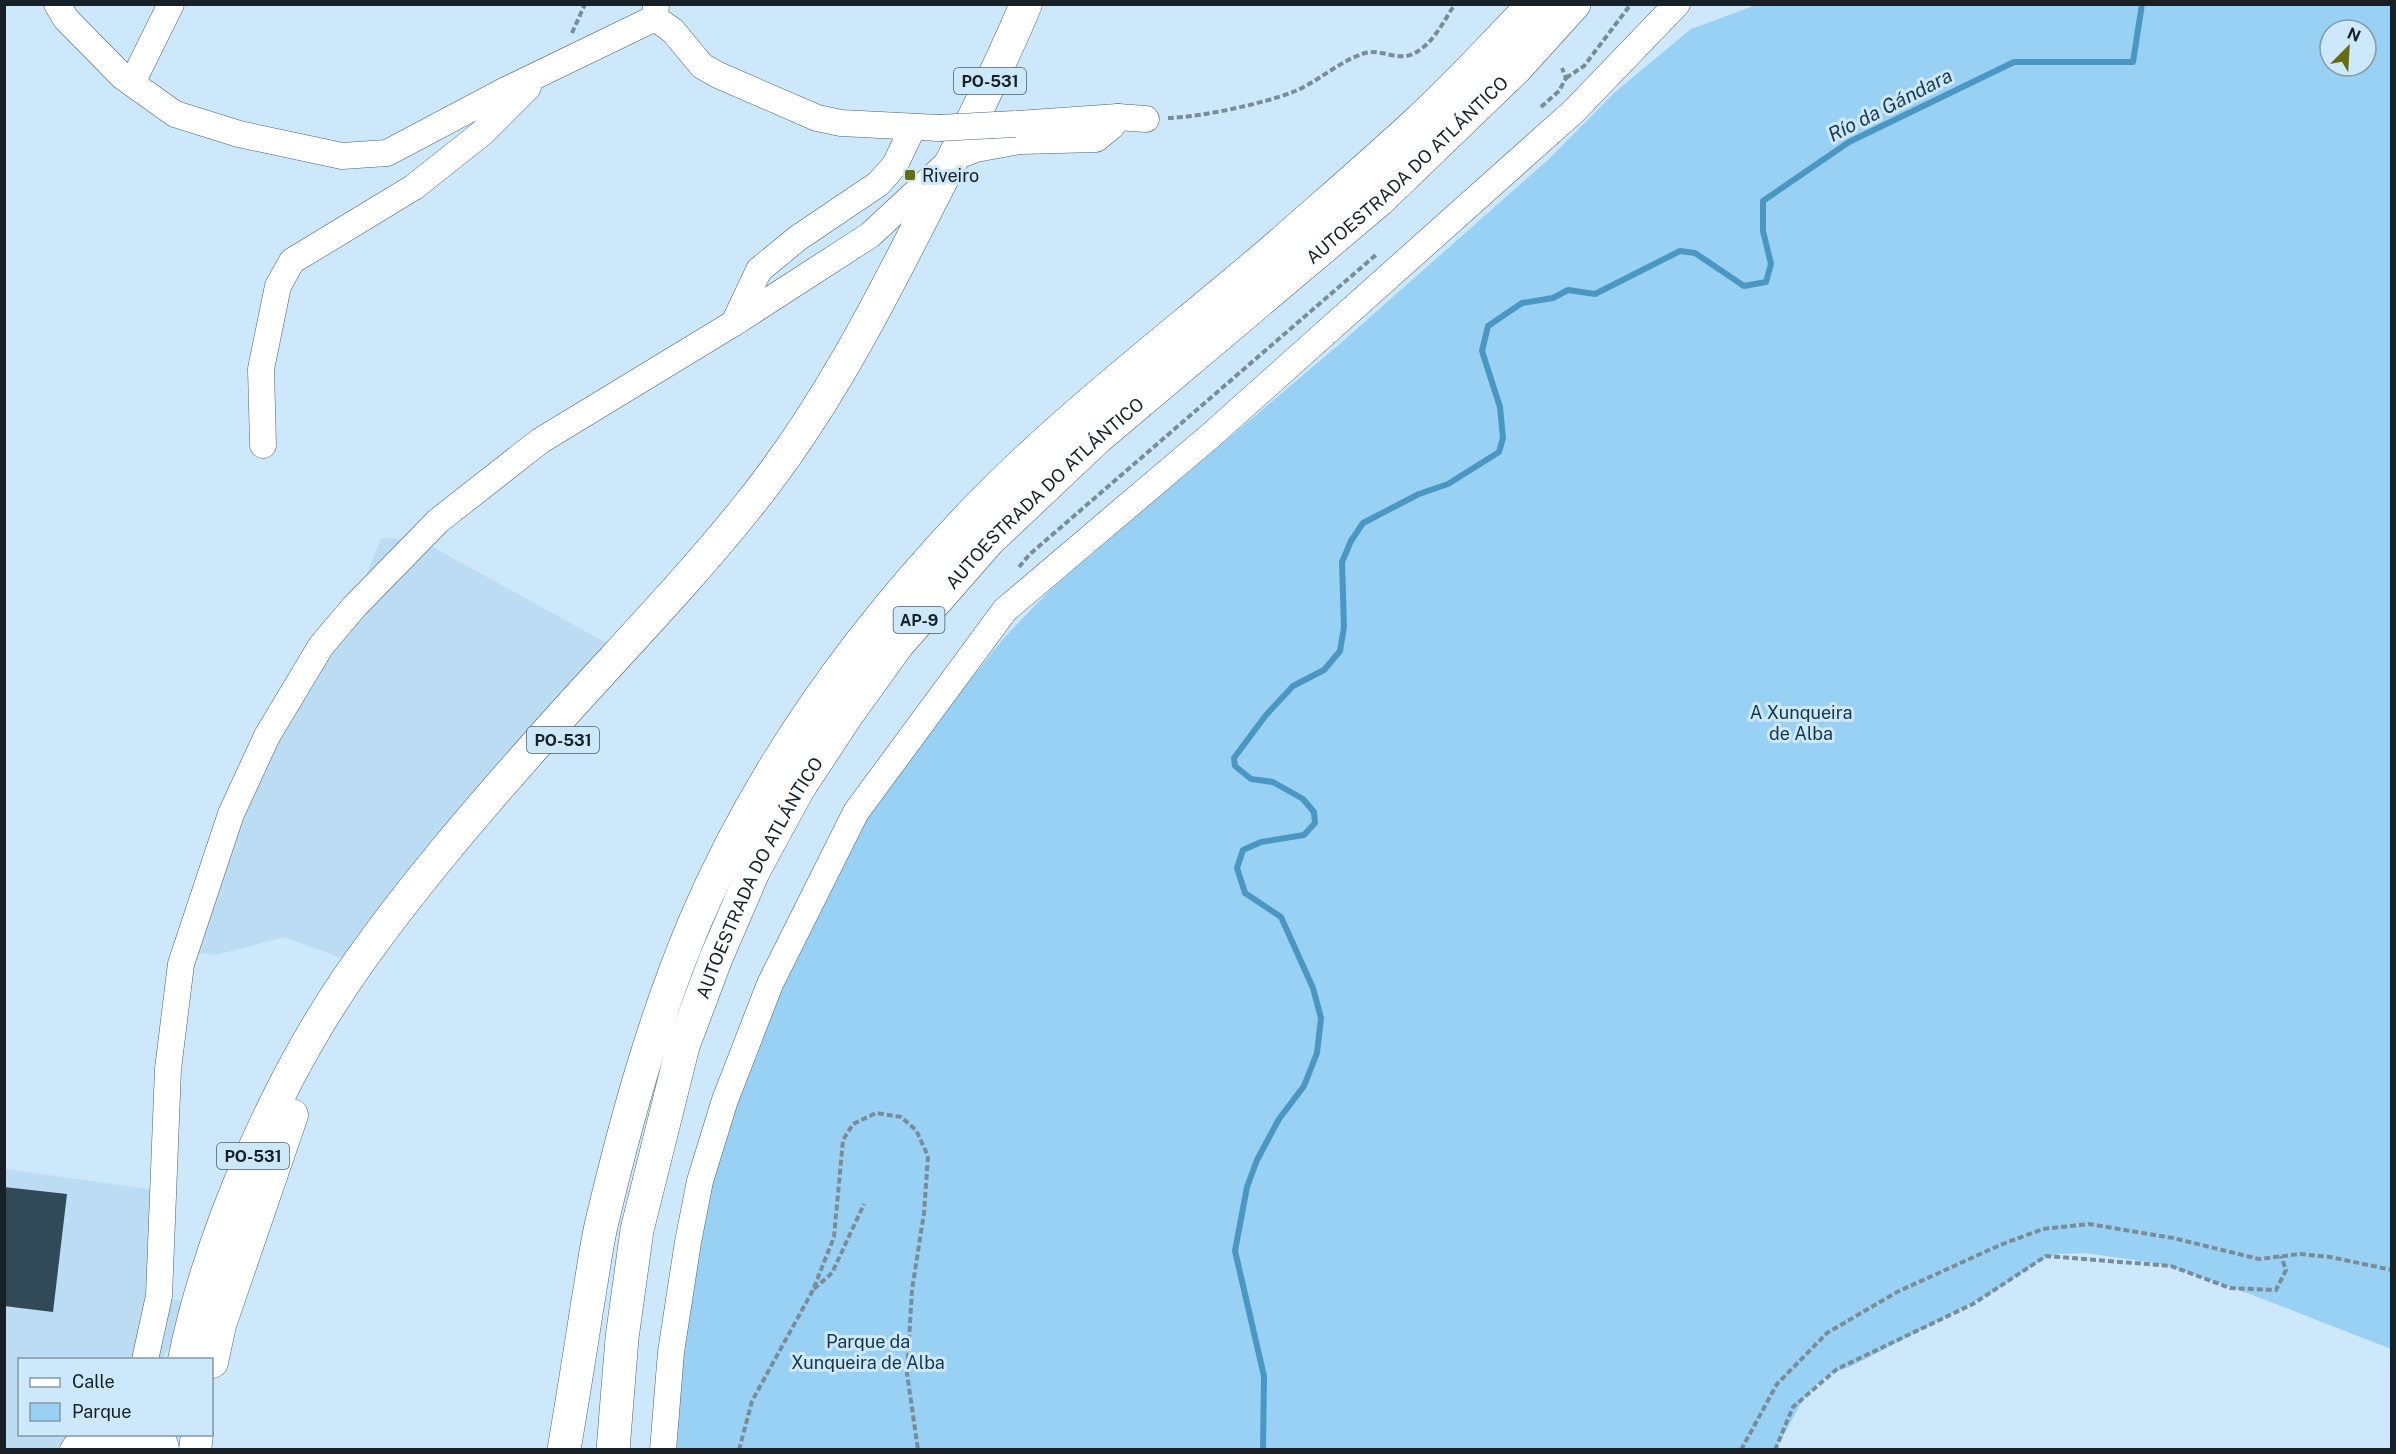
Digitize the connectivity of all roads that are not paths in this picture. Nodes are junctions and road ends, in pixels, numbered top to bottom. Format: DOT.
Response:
graph roads {
  1 [pos="57,4"];
  2 [pos="171,4"];
  3 [pos="1026,4"];
  4 [pos="1044,4"];
  5 [pos="1534,4"];
  6 [pos="1574,4"];
  7 [pos="1677,4"];
  8 [pos="656,11"];
  9 [pos="543,72"];
  10 [pos="132,83"];
  11 [pos="1118,117"];
  12 [pos="1146,119"];
  13 [pos="913,127"];
  14 [pos="964,153"];
  15 [pos="734,323"];
  16 [pos="263,445"];
  17 [pos="247,1244"];
  18 [pos="159,1296"];
  19 [pos="195,1326"];
  20 [pos="145,1358"];
  21 [pos="175,1358"];
  22 [pos="198,1358"];
  23 [pos="213,1358"];
  24 [pos="95,1436"];
  25 [pos="104,1436"];
  26 [pos="144,1436"];
  27 [pos="73,1449"];
  28 [pos="120,1449"];
  29 [pos="163,1449"];
  30 [pos="564,1449"];
  31 [pos="613,1449"];
  32 [pos="663,1449"];
  1 -- 10 [label="street"];
  2 -- 10 [label="street"];
  3 -- 14 [label="main road, PO-531"];
  4 -- 14 [label="main road, PO-531"];
  5 -- 30 [label="highway, AUTOESTRADA DO ATLÁNTICO / AP-9"];
  6 -- 31 [label="highway, AUTOESTRADA DO ATLÁNTICO / AP-9"];
  7 -- 32 [label="street"];
  8 -- 9 [label="street"];
  8 -- 13 [label="street"];
  9 -- 10 [label="street"];
  9 -- 16 [label="street"];
  11 -- 12 [label="street"];
  11 -- 13 [label="street, bridge"];
  11 -- 14 [label="street"];
  13 -- 15 [label="street"];
  14 -- 15 [label="street"];
  14 -- 17 [label="main road, PO-531"];
  14 -- 19 [label="main road, PO-531"];
  15 -- 18 [label="street"];
  17 -- 19 [label="main road"];
  17 -- 23 [label="main road, PO-531"];
  18 -- 19 [label="street"];
  18 -- 20 [label="street"];
  19 -- 21 [label="main road"];
  19 -- 22 [label="main road"];
  24 -- 27 [label="street"];
  25 -- 28 [label="street"];
  26 -- 29 [label="main road"];
}
